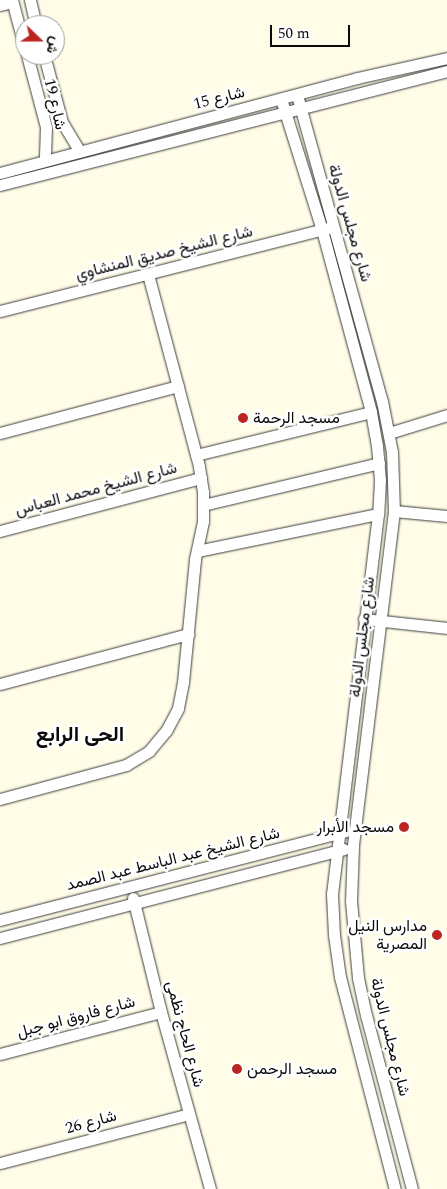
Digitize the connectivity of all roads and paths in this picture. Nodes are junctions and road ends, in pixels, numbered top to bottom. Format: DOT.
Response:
graph roads {
  1 [pos="30,0"];
  2 [pos="12,1"];
  3 [pos="0,5"];
  4 [pos="16,15"];
  5 [pos="34,15"];
  6 [pos="447,58"];
  7 [pos="30,65"];
  8 [pos="47,65"];
  9 [pos="447,70"];
  10 [pos="297,95"];
  11 [pos="281,99"];
  12 [pos="300,106"];
  13 [pos="284,111"];
  14 [pos="79,150"];
  15 [pos="45,160"];
  16 [pos="0,173"];
  17 [pos="0,185"];
  18 [pos="335,226"];
  19 [pos="322,230"];
  20 [pos="148,274"];
  21 [pos="0,312"];
  22 [pos="178,386"];
  23 [pos="382,401"];
  24 [pos="370,408"];
  25 [pos="447,415"];
  26 [pos="0,433"];
  27 [pos="389,433"];
  28 [pos="196,455"];
  29 [pos="379,463"];
  30 [pos="201,478"];
  31 [pos="203,506"];
  32 [pos="394,511"];
  33 [pos="378,514"];
  34 [pos="447,516"];
  35 [pos="0,532"];
  36 [pos="197,551"];
  37 [pos="364,619"];
  38 [pos="381,621"];
  39 [pos="447,628"];
  40 [pos="188,634"];
  41 [pos="0,684"];
  42 [pos="0,799"];
  43 [pos="355,828"];
  44 [pos="340,832"];
  45 [pos="353,847"];
  46 [pos="337,851"];
  47 [pos="131,886"];
  48 [pos="135,904"];
  49 [pos="0,920"];
  50 [pos="0,938"];
  51 [pos="161,1012"];
  52 [pos="0,1054"];
  53 [pos="189,1114"];
  54 [pos="395,1126"];
  55 [pos="379,1130"];
  56 [pos="0,1163"];
  57 [pos="210,1189"];
  58 [pos="395,1189"];
  59 [pos="412,1189"];
  1 -- 5 [label="street"];
  2 -- 3 [label="street"];
  2 -- 4 [label="street"];
  6 -- 10 [label="street, شارع 15"];
  7 -- 15 [label="street, شارع 19"];
  8 -- 14 [label="street, شارع 19"];
  9 -- 12 [label="street, شارع 15"];
  10 -- 11 [label="street, شارع 15"];
  10 -- 12 [label="street, شارع مجلس الدولة"];
  11 -- 13 [label="street, شارع مجلس الدولة"];
  11 -- 14 [label="street, شارع 15"];
  12 -- 13 [label="street, شارع 15"];
  12 -- 18 [label="street, شارع مجلس الدولة"];
  13 -- 17 [label="street, شارع 15"];
  13 -- 19 [label="street, شارع مجلس الدولة"];
  14 -- 15 [label="street, شارع 15"];
  15 -- 16 [label="street, شارع 15"];
  18 -- 19 [label="street, شارع الشيخ صديق المنشاوي"];
  18 -- 23 [label="street, شارع مجلس الدولة"];
  19 -- 20 [label="street, شارع الشيخ صديق المنشاوي"];
  19 -- 24 [label="street, شارع مجلس الدولة"];
  20 -- 21 [label="street, شارع الشيخ صديق المنشاوي"];
  20 -- 22 [label="street"];
  22 -- 26 [label="street"];
  22 -- 28 [label="street"];
  23 -- 24 [label="street"];
  23 -- 27 [label="street, شارع مجلس الدولة"];
  24 -- 28 [label="street"];
  24 -- 29 [label="street, شارع مجلس الدولة"];
  25 -- 27 [label="street"];
  27 -- 32 [label="street, شارع مجلس الدولة"];
  28 -- 30 [label="street"];
  29 -- 31 [label="street"];
  29 -- 33 [label="street, شارع مجلس الدولة"];
  30 -- 31 [label="street"];
  30 -- 35 [label="street, شارع الشيخ محمد العباس"];
  31 -- 36 [label="street"];
  32 -- 34 [label="street"];
  32 -- 38 [label="street, شارع مجلس الدولة"];
  33 -- 36 [label="street"];
  33 -- 37 [label="street, شارع مجلس الدولة"];
  36 -- 40 [label="street"];
  37 -- 38 [label="street"];
  37 -- 44 [label="street, شارع مجلس الدولة"];
  38 -- 39 [label="street"];
  38 -- 43 [label="street, شارع مجلس الدولة"];
  40 -- 41 [label="street"];
  40 -- 42 [label="street"];
  43 -- 44 [label="street, شارع الشيخ عبد الباسط عبد الصمد"];
  43 -- 45 [label="street, شارع مجلس الدولة"];
  44 -- 46 [label="street, شارع مجلس الدولة"];
  44 -- 47 [label="street, شارع الشيخ عبد الباسط عبد الصمد"];
  45 -- 46 [label="street, شارع الشيخ عبد الباسط عبد الصمد"];
  45 -- 54 [label="street, شارع مجلس الدولة"];
  46 -- 48 [label="street, شارع الشيخ عبد الباسط عبد الصمد"];
  46 -- 55 [label="street, شارع مجلس الدولة"];
  47 -- 48 [label="street, شارع الحاج نظمى"];
  47 -- 49 [label="street, شارع الشيخ عبد الباسط عبد الصمد"];
  48 -- 50 [label="street, شارع الشيخ عبد الباسط عبد الصمد"];
  48 -- 51 [label="street, شارع الحاج نظمى"];
  51 -- 52 [label="street, شارع فاروق ابو جبل"];
  51 -- 53 [label="street, شارع الحاج نظمى"];
  53 -- 56 [label="street, شارع 26"];
  53 -- 57 [label="street, شارع الحاج نظمى"];
  54 -- 55 [label="street"];
  54 -- 59 [label="street, شارع مجلس الدولة"];
  55 -- 58 [label="street, شارع مجلس الدولة"];
}
